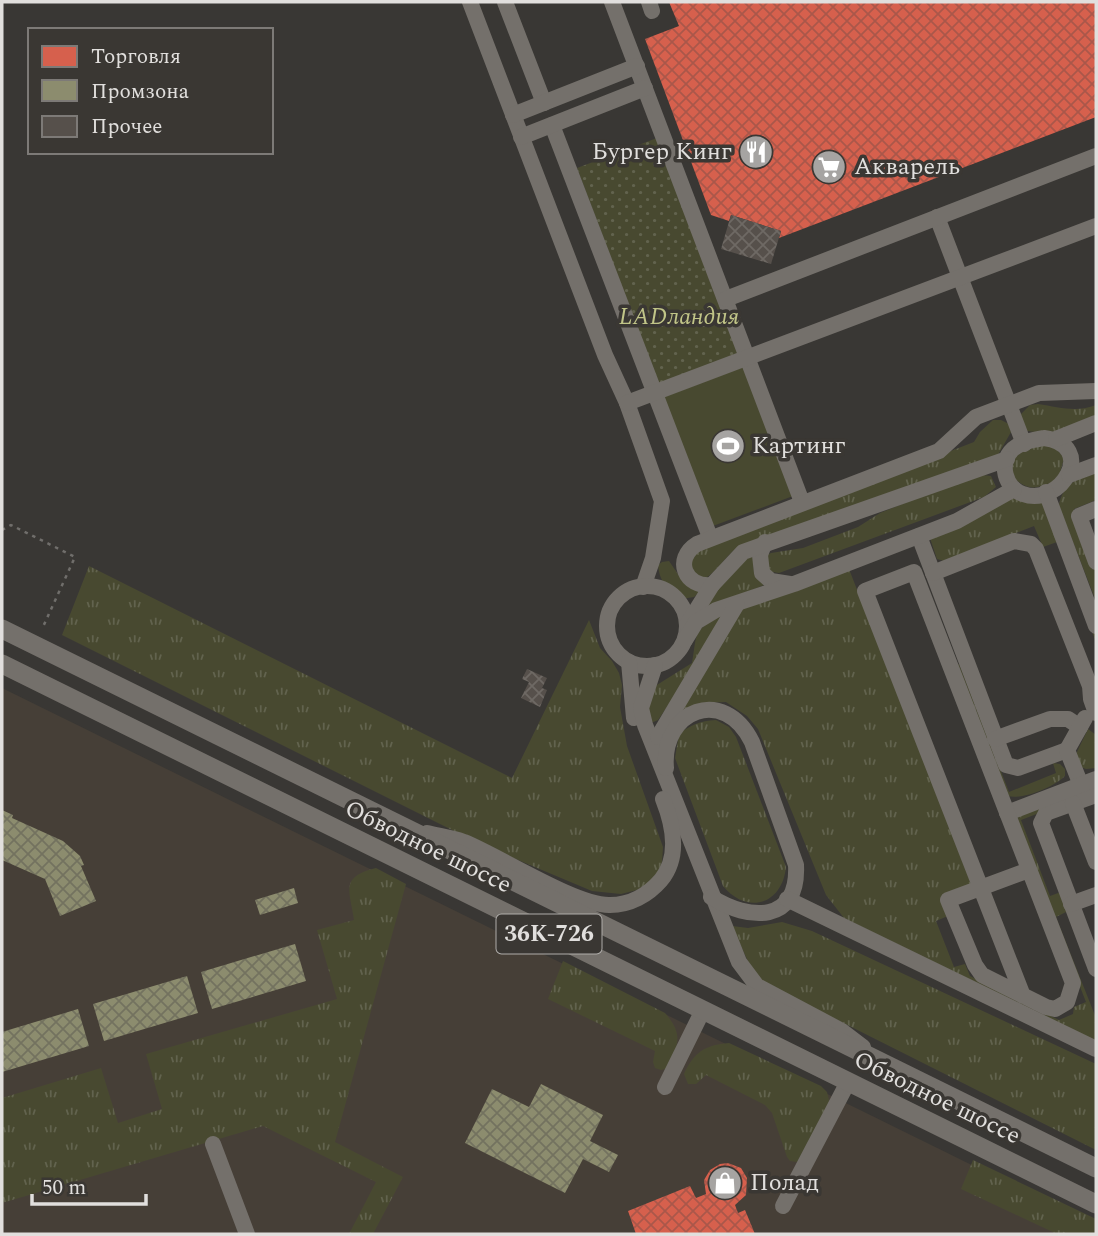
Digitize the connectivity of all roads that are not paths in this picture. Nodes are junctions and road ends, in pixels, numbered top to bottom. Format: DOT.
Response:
graph roads {
  1 [pos="470,2"];
  2 [pos="505,2"];
  3 [pos="612,2"];
  4 [pos="636,66"];
  5 [pos="645,88"];
  6 [pos="544,103"];
  7 [pos="513,115"];
  8 [pos="552,125"];
  9 [pos="521,137"];
  10 [pos="1096,156"];
  11 [pos="937,217"];
  12 [pos="1096,226"];
  13 [pos="960,278"];
  14 [pos="726,299"];
  15 [pos="748,358"];
  16 [pos="1096,391"];
  17 [pos="656,393"];
  18 [pos="626,403"];
  19 [pos="1008,406"];
  20 [pos="1096,423"];
  21 [pos="1056,439"];
  22 [pos="1024,444"];
  23 [pos="1007,459"];
  24 [pos="1096,465"];
  25 [pos="1069,475"];
  26 [pos="1014,489"];
  27 [pos="1046,492"];
  28 [pos="802,502"];
  29 [pos="1096,509"];
  30 [pos="919,536"];
  31 [pos="710,537"];
  32 [pos="765,542"];
  33 [pos="653,554"];
  34 [pos="1096,562"];
  35 [pos="683,564"];
  36 [pos="933,573"];
  37 [pos="794,584"];
  38 [pos="712,585"];
  39 [pos="643,587"];
  40 [pos="737,604"];
  41 [pos="1096,626"];
  42 [pos="2,629"];
  43 [pos="686,633"];
  44 [pos="629,662"];
  45 [pos="2,664"];
  46 [pos="655,665"];
  47 [pos="1094,709"];
  48 [pos="1080,727"];
  49 [pos="995,739"];
  50 [pos="653,745"];
  51 [pos="1067,750"];
  52 [pos="667,781"];
  53 [pos="1088,782"];
  54 [pos="1096,795"];
  55 [pos="1073,803"];
  56 [pos="1007,813"];
  57 [pos="403,827"];
  58 [pos="1096,862"];
  59 [pos="1029,870"];
  60 [pos="980,888"];
  61 [pos="1096,895"];
  62 [pos="711,897"];
  63 [pos="787,899"];
  64 [pos="1071,904"];
  65 [pos="1096,969"];
  66 [pos="1023,996"];
  67 [pos="703,1010"];
  68 [pos="1096,1049"];
  69 [pos="900,1072"];
  70 [pos="848,1082"];
  71 [pos="665,1087"];
  72 [pos="213,1144"];
  73 [pos="1096,1168"];
  74 [pos="1096,1205"];
  75 [pos="782,1206"];
  76 [pos="247,1234"];
  1 -- 7 [label="lane"];
  2 -- 6 [label="lane"];
  3 -- 4 [label="lane"];
  4 -- 5 [label="lane"];
  4 -- 6 [label="lane"];
  5 -- 8 [label="lane"];
  5 -- 14 [label="lane"];
  6 -- 7 [label="lane"];
  7 -- 9 [label="lane"];
  8 -- 9 [label="lane"];
  8 -- 17 [label="lane"];
  9 -- 18 [label="lane"];
  10 -- 11 [label="lane"];
  11 -- 13 [label="lane"];
  11 -- 14 [label="lane"];
  12 -- 13 [label="lane"];
  13 -- 15 [label="lane"];
  13 -- 19 [label="lane"];
  14 -- 15 [label="lane"];
  15 -- 17 [label="lane"];
  15 -- 28 [label="lane"];
  16 -- 19 [label="lane"];
  17 -- 18 [label="lane"];
  17 -- 31 [label="lane"];
  18 -- 33 [label="lane"];
  19 -- 22 [label="lane"];
  19 -- 28 [label="lane"];
  20 -- 21 [label="lane"];
  21 -- 22 [label="lane"];
  21 -- 25 [label="lane"];
  22 -- 23 [label="lane"];
  23 -- 26 [label="lane"];
  23 -- 32 [label="lane"];
  24 -- 25 [label="lane"];
  25 -- 27 [label="lane"];
  26 -- 27 [label="lane"];
  26 -- 30 [label="lane"];
  27 -- 41 [label="lane"];
  28 -- 31 [label="lane"];
  29 -- 34 [label="lane"];
  30 -- 36 [label="lane"];
  30 -- 37 [label="lane"];
  31 -- 35 [label="lane"];
  32 -- 37 [label="lane"];
  32 -- 38 [label="lane"];
  33 -- 35 [label="lane"];
  33 -- 39 [label="lane"];
  35 -- 38 [label="lane"];
  36 -- 47 [label="lane"];
  36 -- 49 [label="lane"];
  37 -- 40 [label="lane"];
  38 -- 43 [label="lane"];
  39 -- 43 [label="lane"];
  39 -- 44 [label="lane"];
  40 -- 43 [label="lane"];
  40 -- 50 [label="lane"];
  42 -- 57 [label="main road, Обводное шоссе / 36К-726"];
  43 -- 46 [label="lane"];
  44 -- 46 [label="lane"];
  44 -- 57 [label="lane"];
  45 -- 67 [label="main road, Обводное шоссе / 36К-726"];
  46 -- 50 [label="lane"];
  47 -- 48 [label="lane"];
  48 -- 49 [label="lane"];
  48 -- 51 [label="lane"];
  49 -- 51 [label="lane"];
  50 -- 52 [label="lane"];
  51 -- 53 [label="lane"];
  52 -- 62 [label="lane"];
  52 -- 63 [label="lane"];
  53 -- 56 [label="lane"];
  54 -- 55 [label="lane"];
  55 -- 58 [label="lane"];
  55 -- 64 [label="lane"];
  56 -- 59 [label="lane"];
  56 -- 60 [label="lane"];
  57 -- 69 [label="main road, Обводное шоссе / 36К-726"];
  59 -- 60 [label="lane"];
  59 -- 66 [label="lane"];
  60 -- 66 [label="lane"];
  60 -- 66 [label="lane"];
  61 -- 64 [label="lane"];
  62 -- 63 [label="lane"];
  62 -- 69 [label="lane"];
  63 -- 68 [label="lane"];
  64 -- 65 [label="lane"];
  67 -- 70 [label="main road, Обводное шоссе / 36К-726"];
  67 -- 71 [label="lane"];
  69 -- 73 [label="main road, Обводное шоссе / 36К-726"];
  70 -- 74 [label="main road, Обводное шоссе / 36К-726"];
  70 -- 75 [label="lane"];
  72 -- 76 [label="lane"];
}
